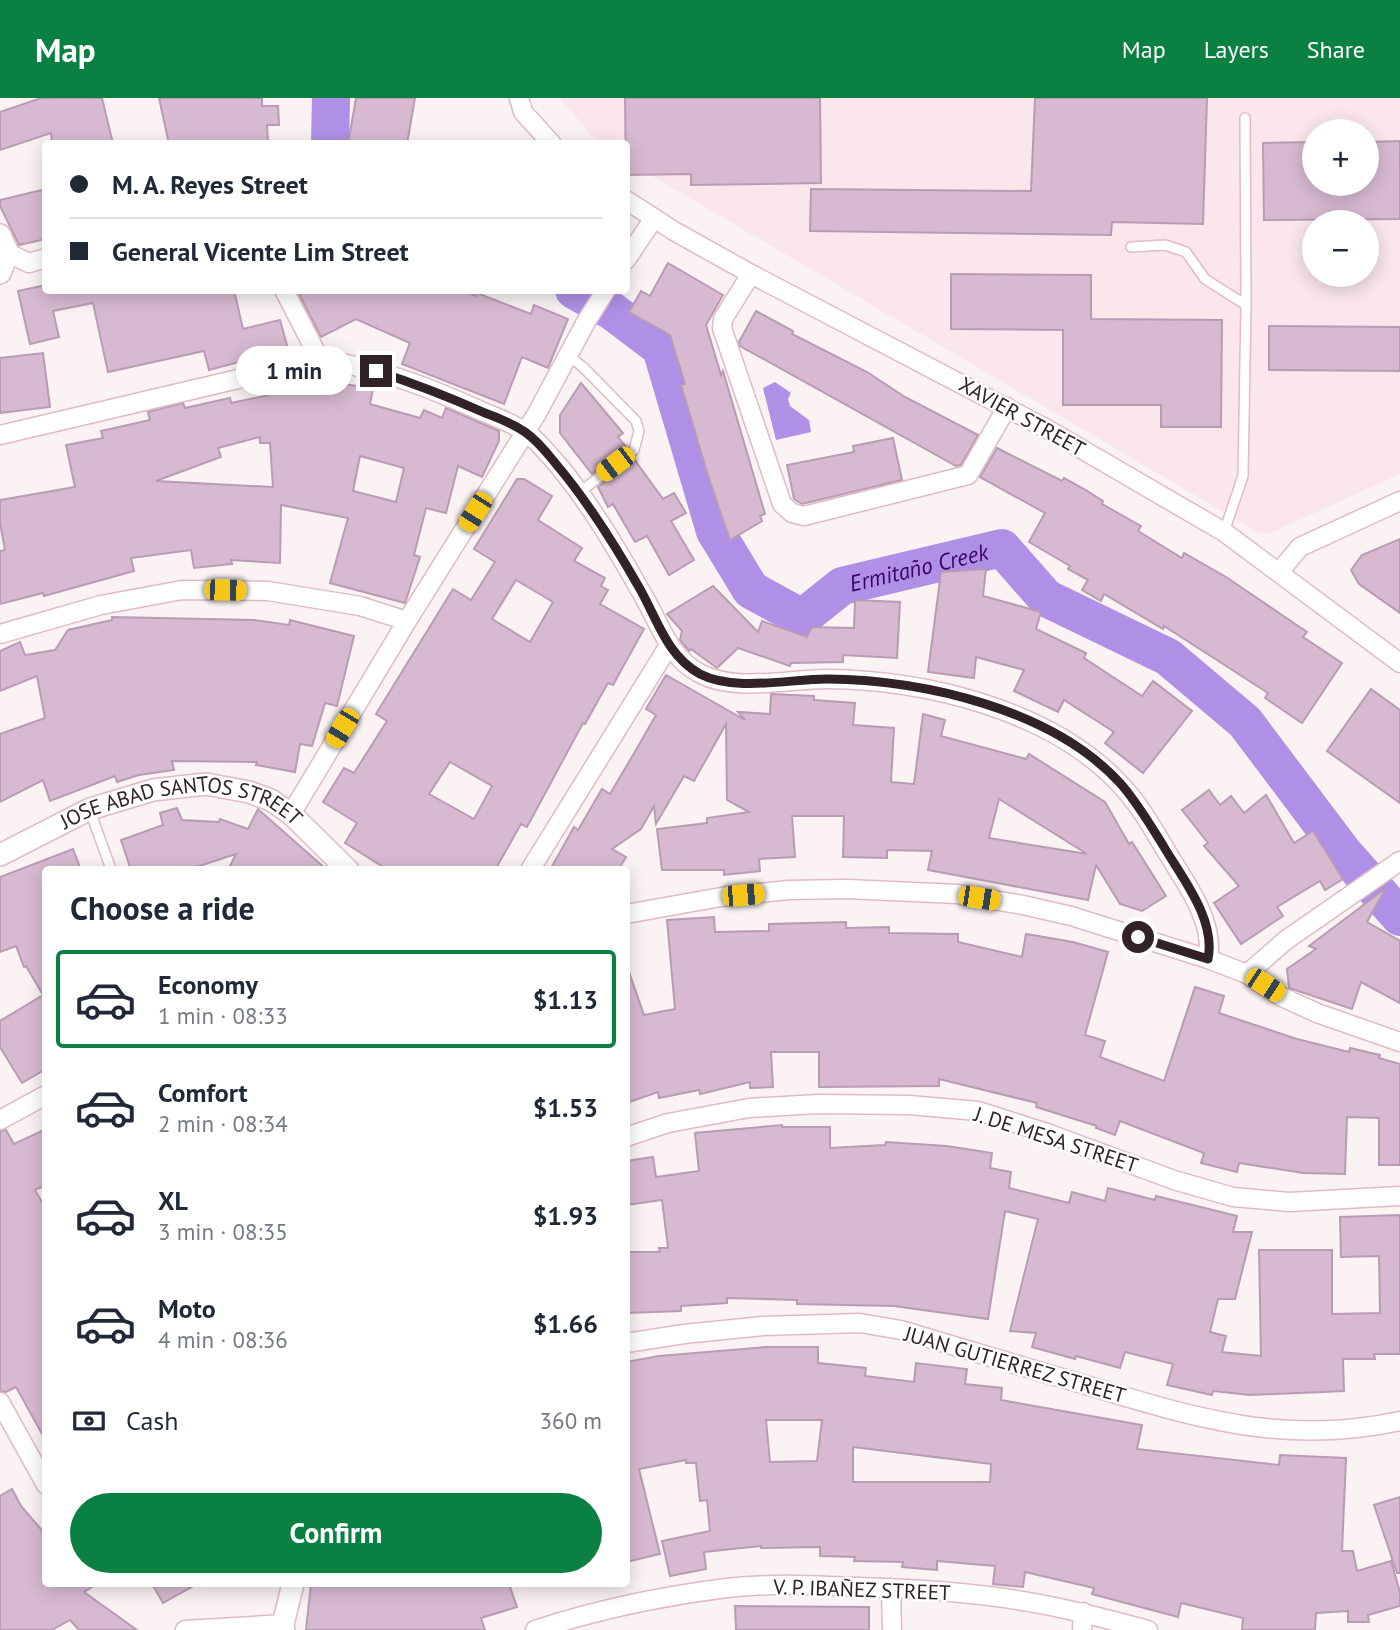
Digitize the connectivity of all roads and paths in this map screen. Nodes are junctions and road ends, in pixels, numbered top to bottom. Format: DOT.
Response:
graph roads {
  1 [pos="519,98"];
  2 [pos="1245,118"];
  3 [pos="548,140"];
  4 [pos="630,203"];
  5 [pos="654,218"];
  6 [pos="4,244"];
  7 [pos="1131,247"];
  8 [pos="630,254"];
  9 [pos="42,259"];
  10 [pos="0,273"];
  11 [pos="751,274"];
  12 [pos="286,294"];
  13 [pos="605,294"];
  14 [pos="1246,305"];
  15 [pos="568,355"];
  16 [pos="320,360"];
  17 [pos="1007,407"];
  18 [pos="525,432"];
  19 [pos="0,435"];
  20 [pos="580,492"];
  21 [pos="1400,501"];
  22 [pos="1224,532"];
  23 [pos="1279,572"];
  24 [pos="407,621"];
  25 [pos="0,634"];
  26 [pos="668,647"];
  27 [pos="1400,663"];
  28 [pos="90,809"];
  29 [pos="290,814"];
  30 [pos="0,856"];
  31 [pos="1400,861"];
  32 [pos="110,866"];
  33 [pos="344,866"];
  34 [pos="532,866"];
  35 [pos="630,913"];
  36 [pos="1208,959"];
  37 [pos="1247,974"];
  38 [pos="1400,1042"];
  39 [pos="42,1098"];
  40 [pos="0,1120"];
  41 [pos="630,1136"];
  42 [pos="1400,1196"];
  43 [pos="630,1342"];
  44 [pos="0,1402"];
  45 [pos="1400,1422"];
  46 [pos="42,1478"];
  47 [pos="292,1587"];
  48 [pos="891,1588"];
  49 [pos="1082,1621"];
  50 [pos="284,1627"];
  51 [pos="185,1630"];
  52 [pos="534,1630"];
  53 [pos="892,1630"];
  54 [pos="1148,1630"];
  1 -- 3 [label="street"];
  2 -- 14 [label="lane"];
  4 -- 5 [label="street, XAVIER STREET"];
  5 -- 8 [label="street"];
  5 -- 11 [label="street, XAVIER STREET"];
  6 -- 9 [label="street"];
  6 -- 10 [label="street"];
  7 -- 14 [label="lane"];
  11 -- 17 [label="street, XAVIER STREET"];
  11 -- 17 [label="street"];
  12 -- 16 [label="street"];
  13 -- 15 [label="street"];
  14 -- 22 [label="lane"];
  15 -- 18 [label="street"];
  15 -- 20 [label="lane"];
  16 -- 18 [label="street"];
  16 -- 19 [label="street"];
  17 -- 22 [label="street, XAVIER STREET"];
  18 -- 20 [label="street"];
  18 -- 24 [label="street"];
  20 -- 26 [label="street"];
  21 -- 23 [label="street"];
  22 -- 23 [label="street, XAVIER STREET"];
  23 -- 27 [label="street, XAVIER STREET"];
  24 -- 25 [label="street"];
  24 -- 29 [label="street"];
  26 -- 34 [label="street"];
  26 -- 36 [label="street"];
  28 -- 29 [label="street, JOSE ABAD SANTOS STREET"];
  28 -- 30 [label="street, JOSE ABAD SANTOS STREET"];
  28 -- 32 [label="lane"];
  29 -- 33 [label="street, JOSE ABAD SANTOS STREET"];
  31 -- 37 [label="street"];
  35 -- 36 [label="street"];
  36 -- 37 [label="street"];
  37 -- 38 [label="street"];
  39 -- 40 [label="street"];
  41 -- 42 [label="street, J. DE MESA STREET"];
  43 -- 45 [label="street, JUAN GUTIERREZ STREET"];
  44 -- 46 [label="street"];
  47 -- 50 [label="street"];
  48 -- 49 [label="street, V. P. IBAÑEZ STREET"];
  48 -- 52 [label="street, V. P. IBAÑEZ STREET"];
  48 -- 53 [label="street"];
  49 -- 54 [label="street, V. P. IBAÑEZ STREET"];
  50 -- 51 [label="street"];
}
